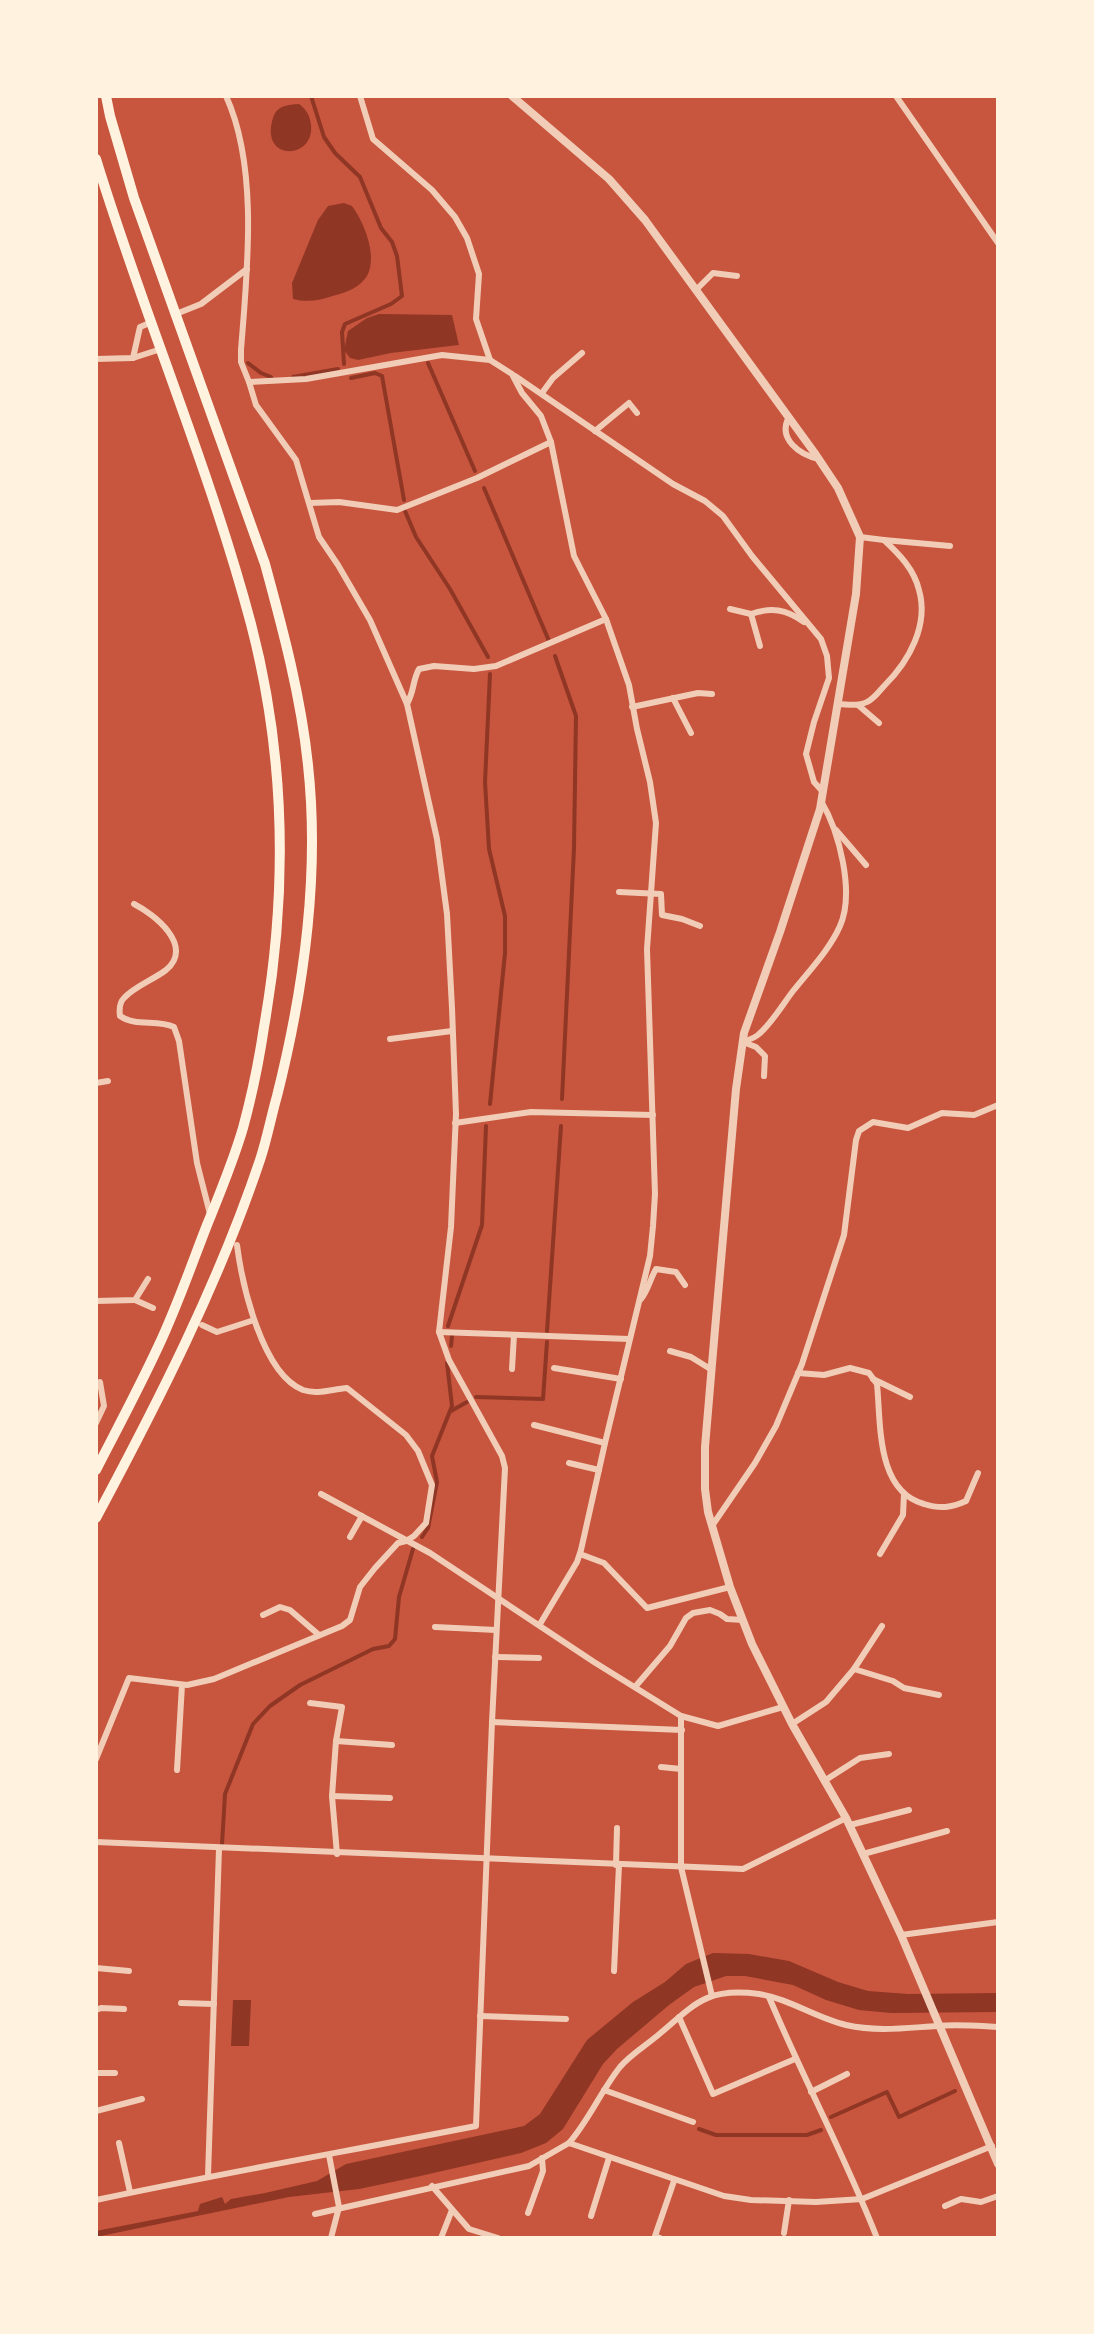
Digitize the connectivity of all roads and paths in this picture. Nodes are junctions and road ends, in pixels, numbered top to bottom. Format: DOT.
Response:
graph roads {
  1 [pos="106,96"];
  2 [pos="226,96"];
  3 [pos="360,96"];
  4 [pos="512,96"];
  5 [pos="896,96"];
  6 [pos="96,159"];
  7 [pos="998,243"];
  8 [pos="247,269"];
  9 [pos="737,276"];
  10 [pos="696,290"];
  11 [pos="176,314"];
  12 [pos="152,322"];
  13 [pos="161,349"];
  14 [pos="582,353"];
  15 [pos="133,358"];
  16 [pos="96,359"];
  17 [pos="490,360"];
  18 [pos="512,374"];
  19 [pos="249,382"];
  20 [pos="542,393"];
  21 [pos="637,413"];
  22 [pos="595,431"];
  23 [pos="551,442"];
  24 [pos="310,503"];
  25 [pos="860,537"];
  26 [pos="884,540"];
  27 [pos="950,546"];
  28 [pos="730,609"];
  29 [pos="751,614"];
  30 [pos="606,619"];
  31 [pos="810,626"];
  32 [pos="760,646"];
  33 [pos="712,694"];
  34 [pos="673,698"];
  35 [pos="407,704"];
  36 [pos="837,704"];
  37 [pos="858,705"];
  38 [pos="632,707"];
  39 [pos="879,723"];
  40 [pos="691,733"];
  41 [pos="822,797"];
  42 [pos="834,827"];
  43 [pos="866,865"];
  44 [pos="619,892"];
  45 [pos="652,894"];
  46 [pos="134,904"];
  47 [pos="700,926"];
  48 [pos="452,1031"];
  49 [pos="390,1039"];
  50 [pos="743,1042"];
  51 [pos="764,1076"];
  52 [pos="108,1081"];
  53 [pos="96,1083"];
  54 [pos="998,1105"];
  55 [pos="653,1115"];
  56 [pos="455,1123"];
  57 [pos="210,1217"];
  58 [pos="237,1245"];
  59 [pos="148,1279"];
  60 [pos="685,1285"];
  61 [pos="135,1300"];
  62 [pos="96,1301"];
  63 [pos="638,1302"];
  64 [pos="153,1308"];
  65 [pos="254,1320"];
  66 [pos="202,1325"];
  67 [pos="439,1332"];
  68 [pos="514,1335"];
  69 [pos="629,1339"];
  70 [pos="670,1351"];
  71 [pos="554,1368"];
  72 [pos="512,1369"];
  73 [pos="712,1370"];
  74 [pos="798,1373"];
  75 [pos="621,1379"];
  76 [pos="873,1379"];
  77 [pos="100,1382"];
  78 [pos="910,1397"];
  79 [pos="96,1423"];
  80 [pos="534,1425"];
  81 [pos="605,1443"];
  82 [pos="569,1463"];
  83 [pos="96,1470"];
  84 [pos="599,1470"];
  85 [pos="978,1473"];
  86 [pos="321,1494"];
  87 [pos="904,1494"];
  88 [pos="362,1516"];
  89 [pos="96,1518"];
  90 [pos="712,1526"];
  91 [pos="350,1537"];
  92 [pos="406,1541"];
  93 [pos="580,1554"];
  94 [pos="880,1554"];
  95 [pos="730,1587"];
  96 [pos="498,1598"];
  97 [pos="263,1615"];
  98 [pos="743,1620"];
  99 [pos="540,1624"];
  100 [pos="882,1626"];
  101 [pos="435,1627"];
  102 [pos="496,1630"];
  103 [pos="319,1635"];
  104 [pos="495,1657"];
  105 [pos="539,1658"];
  106 [pos="854,1669"];
  107 [pos="182,1685"];
  108 [pos="635,1687"];
  109 [pos="939,1695"];
  110 [pos="310,1703"];
  111 [pos="783,1707"];
  112 [pos="681,1716"];
  113 [pos="492,1722"];
  114 [pos="792,1724"];
  115 [pos="96,1728"];
  116 [pos="682,1730"];
  117 [pos="104,1735"];
  118 [pos="336,1741"];
  119 [pos="392,1745"];
  120 [pos="889,1754"];
  121 [pos="96,1759"];
  122 [pos="661,1767"];
  123 [pos="681,1769"];
  124 [pos="177,1770"];
  125 [pos="824,1781"];
  126 [pos="332,1796"];
  127 [pos="390,1798"];
  128 [pos="909,1810"];
  129 [pos="848,1822"];
  130 [pos="617,1828"];
  131 [pos="947,1831"];
  132 [pos="96,1842"];
  133 [pos="219,1849"];
  134 [pos="337,1854"];
  135 [pos="863,1854"];
  136 [pos="487,1860"];
  137 [pos="618,1865"];
  138 [pos="681,1867"];
  139 [pos="998,1922"];
  140 [pos="901,1935"];
  141 [pos="96,1968"];
  142 [pos="129,1971"];
  143 [pos="614,1971"];
  144 [pos="712,1994"];
  145 [pos="769,1997"];
  146 [pos="181,2003"];
  147 [pos="214,2004"];
  148 [pos="124,2009"];
  149 [pos="96,2010"];
  150 [pos="480,2016"];
  151 [pos="679,2017"];
  152 [pos="566,2019"];
  153 [pos="938,2023"];
  154 [pos="998,2027"];
  155 [pos="795,2059"];
  156 [pos="96,2073"];
  157 [pos="115,2073"];
  158 [pos="847,2074"];
  159 [pos="604,2090"];
  160 [pos="811,2092"];
  161 [pos="142,2099"];
  162 [pos="96,2111"];
  163 [pos="693,2122"];
  164 [pos="119,2143"];
  165 [pos="569,2143"];
  166 [pos="995,2144"];
  167 [pos="329,2155"];
  168 [pos="542,2158"];
  169 [pos="609,2158"];
  170 [pos="998,2164"];
  171 [pos="208,2176"];
  172 [pos="674,2181"];
  173 [pos="432,2186"];
  174 [pos="130,2192"];
  175 [pos="998,2196"];
  176 [pos="862,2199"];
  177 [pos="96,2200"];
  178 [pos="789,2200"];
  179 [pos="945,2206"];
  180 [pos="339,2207"];
  181 [pos="452,2210"];
  182 [pos="528,2213"];
  183 [pos="315,2214"];
  184 [pos="591,2216"];
  185 [pos="784,2233"];
  186 [pos="331,2238"];
  187 [pos="441,2238"];
  188 [pos="498,2238"];
  189 [pos="660,2238"];
  190 [pos="877,2238"];
  1 -- 11 [label="highway"];
  2 -- 8 [label="street"];
  3 -- 17 [label="street"];
  4 -- 10 [label="street"];
  5 -- 7 [label="street"];
  6 -- 12 [label="highway"];
  8 -- 11 [label="street"];
  8 -- 19 [label="street"];
  9 -- 10 [label="street"];
  10 -- 25 [label="street"];
  11 -- 89 [label="highway"];
  12 -- 13 [label="highway"];
  12 -- 15 [label="street"];
  13 -- 15 [label="street"];
  13 -- 57 [label="highway"];
  14 -- 20 [label="street"];
  15 -- 16 [label="street"];
  17 -- 18 [label="street"];
  17 -- 19 [label="street"];
  18 -- 20 [label="street"];
  18 -- 23 [label="street"];
  19 -- 24 [label="street"];
  20 -- 22 [label="street"];
  21 -- 22 [label="street"];
  22 -- 31 [label="street"];
  23 -- 24 [label="street"];
  23 -- 30 [label="street"];
  24 -- 35 [label="street"];
  25 -- 26 [label="street"];
  25 -- 36 [label="street"];
  26 -- 27 [label="street"];
  26 -- 37 [label="street"];
  28 -- 29 [label="street"];
  29 -- 31 [label="street"];
  29 -- 32 [label="street"];
  30 -- 35 [label="street"];
  30 -- 38 [label="street"];
  31 -- 41 [label="street"];
  33 -- 34 [label="street"];
  34 -- 38 [label="street"];
  34 -- 40 [label="street"];
  35 -- 48 [label="street"];
  36 -- 37 [label="street"];
  36 -- 41 [label="street"];
  37 -- 39 [label="street"];
  38 -- 45 [label="street"];
  41 -- 42 [label="street"];
  41 -- 50 [label="street"];
  42 -- 43 [label="street"];
  42 -- 50 [label="street"];
  44 -- 45 [label="street"];
  45 -- 47 [label="street"];
  45 -- 55 [label="street"];
  46 -- 57 [label="street"];
  48 -- 49 [label="street"];
  48 -- 56 [label="street"];
  50 -- 51 [label="street"];
  50 -- 73 [label="street"];
  52 -- 53 [label="street"];
  54 -- 74 [label="street"];
  55 -- 56 [label="street"];
  55 -- 63 [label="street"];
  56 -- 67 [label="street"];
  57 -- 83 [label="highway"];
  58 -- 65 [label="street"];
  59 -- 61 [label="street"];
  60 -- 63 [label="street"];
  61 -- 62 [label="street"];
  61 -- 64 [label="street"];
  63 -- 69 [label="street"];
  65 -- 66 [label="street"];
  65 -- 92 [label="street"];
  67 -- 68 [label="street"];
  67 -- 96 [label="street"];
  68 -- 69 [label="street"];
  68 -- 72 [label="street"];
  69 -- 75 [label="street"];
  70 -- 73 [label="street"];
  71 -- 75 [label="street"];
  73 -- 90 [label="street"];
  74 -- 76 [label="street"];
  74 -- 90 [label="street"];
  75 -- 81 [label="street"];
  76 -- 78 [label="street"];
  76 -- 87 [label="street"];
  77 -- 79 [label="street"];
  80 -- 81 [label="street"];
  81 -- 84 [label="street"];
  82 -- 84 [label="street"];
  84 -- 93 [label="street"];
  85 -- 87 [label="street"];
  86 -- 88 [label="street"];
  87 -- 94 [label="street"];
  88 -- 91 [label="street"];
  88 -- 92 [label="street"];
  90 -- 95 [label="street"];
  92 -- 96 [label="street"];
  92 -- 103 [label="street"];
  93 -- 95 [label="street"];
  93 -- 99 [label="street"];
  95 -- 98 [label="street"];
  96 -- 99 [label="street"];
  96 -- 102 [label="street"];
  97 -- 103 [label="street"];
  98 -- 108 [label="street"];
  98 -- 111 [label="street"];
  99 -- 108 [label="street"];
  100 -- 106 [label="street"];
  101 -- 102 [label="street"];
  102 -- 104 [label="street"];
  103 -- 107 [label="street"];
  104 -- 105 [label="street"];
  104 -- 113 [label="street"];
  106 -- 109 [label="street"];
  106 -- 114 [label="street"];
  107 -- 117 [label="street"];
  107 -- 124 [label="street"];
  108 -- 112 [label="street"];
  110 -- 118 [label="street"];
  111 -- 112 [label="street"];
  111 -- 114 [label="street"];
  112 -- 116 [label="street"];
  113 -- 116 [label="street"];
  113 -- 136 [label="street"];
  114 -- 125 [label="street"];
  115 -- 117 [label="street"];
  116 -- 123 [label="street"];
  117 -- 121 [label="street"];
  118 -- 119 [label="street"];
  118 -- 126 [label="street"];
  120 -- 125 [label="street"];
  122 -- 123 [label="street"];
  123 -- 138 [label="street"];
  125 -- 129 [label="street"];
  126 -- 127 [label="street"];
  126 -- 134 [label="street"];
  128 -- 129 [label="street"];
  129 -- 135 [label="street"];
  129 -- 138 [label="street"];
  130 -- 137 [label="street"];
  131 -- 135 [label="street"];
  132 -- 133 [label="street"];
  133 -- 134 [label="street"];
  133 -- 147 [label="street"];
  134 -- 136 [label="street"];
  135 -- 140 [label="street"];
  136 -- 137 [label="street"];
  136 -- 150 [label="street"];
  137 -- 138 [label="street"];
  137 -- 143 [label="street"];
  138 -- 144 [label="street"];
  139 -- 140 [label="street"];
  140 -- 153 [label="street"];
  141 -- 142 [label="street"];
  144 -- 145 [label="street"];
  144 -- 151 [label="street"];
  145 -- 153 [label="street"];
  145 -- 155 [label="street"];
  146 -- 147 [label="street"];
  147 -- 171 [label="street"];
  148 -- 149 [label="street"];
  150 -- 152 [label="street"];
  150 -- 167 [label="street"];
  151 -- 155 [label="street"];
  151 -- 159 [label="street"];
  153 -- 154 [label="street"];
  153 -- 166 [label="street"];
  155 -- 160 [label="street"];
  156 -- 157 [label="street"];
  158 -- 160 [label="street"];
  159 -- 163 [label="street"];
  159 -- 165 [label="street"];
  160 -- 176 [label="street"];
  161 -- 162 [label="street"];
  164 -- 174 [label="street"];
  165 -- 168 [label="street"];
  165 -- 169 [label="street"];
  166 -- 170 [label="street"];
  166 -- 176 [label="street"];
  167 -- 171 [label="street"];
  167 -- 180 [label="street"];
  168 -- 173 [label="street"];
  168 -- 182 [label="street"];
  169 -- 172 [label="street"];
  169 -- 184 [label="street"];
  171 -- 174 [label="street"];
  172 -- 178 [label="street"];
  172 -- 189 [label="street"];
  173 -- 180 [label="street"];
  173 -- 181 [label="street"];
  174 -- 177 [label="street"];
  175 -- 179 [label="street"];
  176 -- 178 [label="street"];
  176 -- 190 [label="street"];
  178 -- 185 [label="street"];
  180 -- 183 [label="street"];
  180 -- 186 [label="street"];
  181 -- 187 [label="street"];
  181 -- 188 [label="street"];
}
